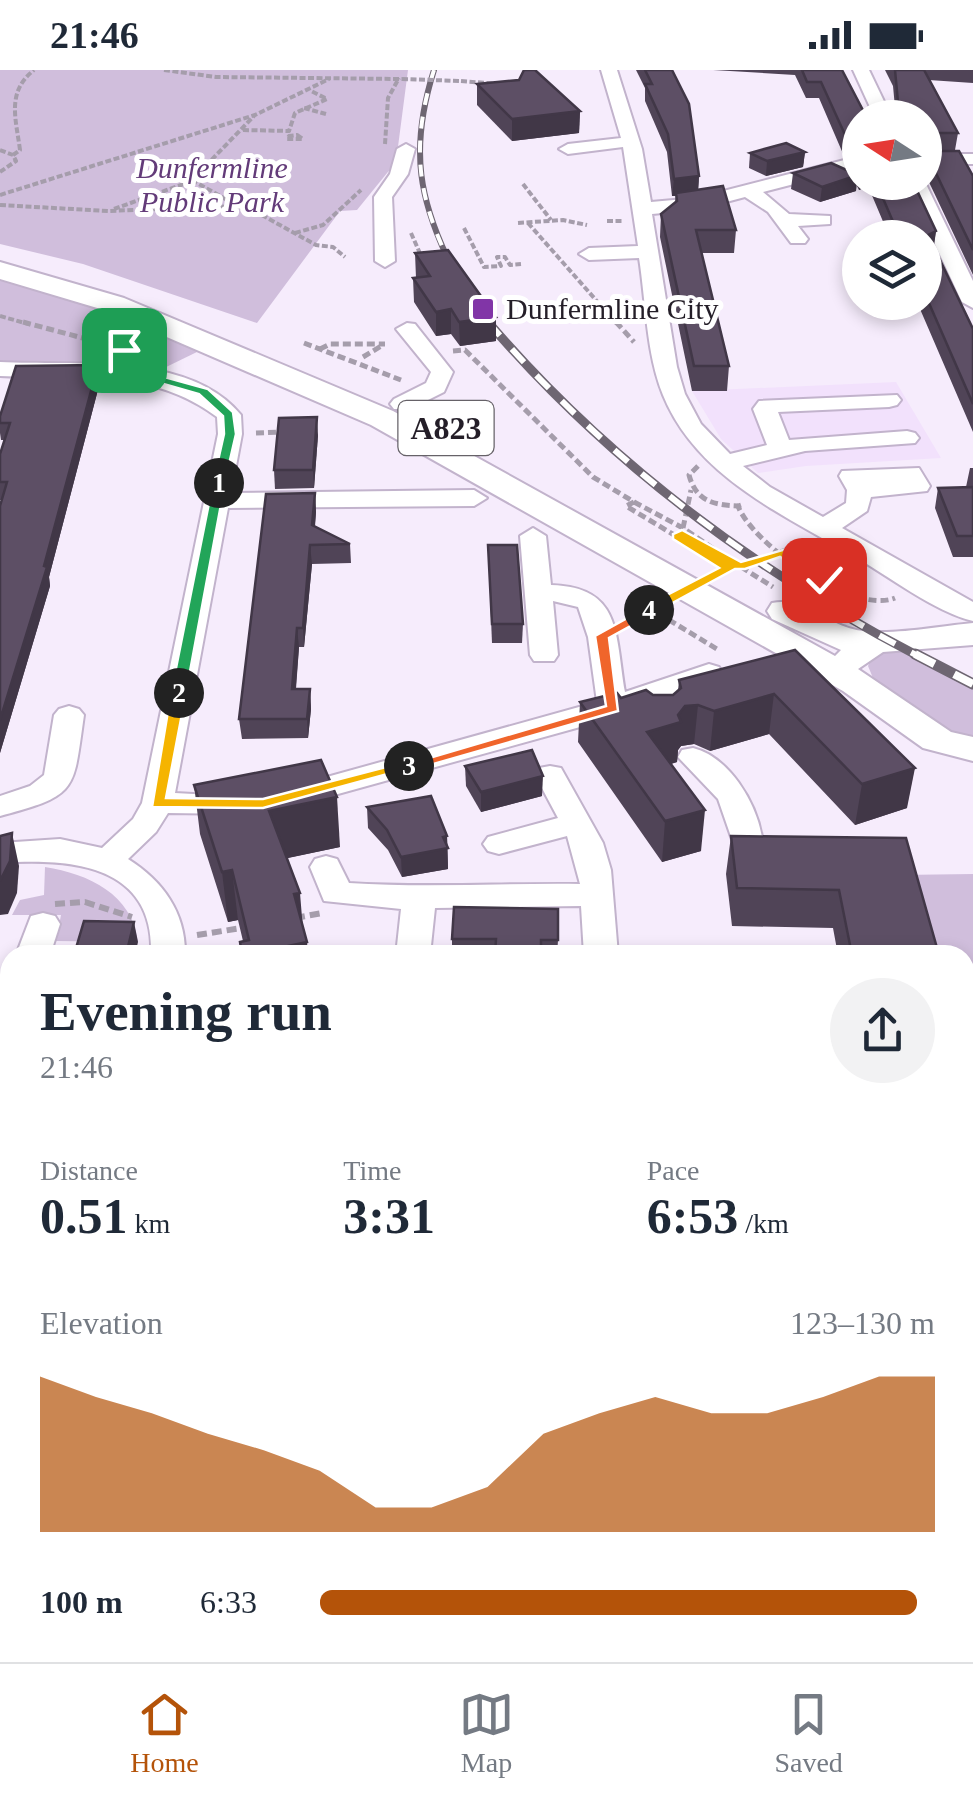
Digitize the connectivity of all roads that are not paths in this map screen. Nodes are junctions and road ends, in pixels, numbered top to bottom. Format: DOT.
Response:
graph roads {
  1 [pos="609,70"];
  2 [pos="861,70"];
  3 [pos="875,100"];
  4 [pos="593,127"];
  5 [pos="626,146"];
  6 [pos="568,149"];
  7 [pos="406,150"];
  8 [pos="942,159"];
  9 [pos="973,159"];
  10 [pos="842,166"];
  11 [pos="746,190"];
  12 [pos="924,200"];
  13 [pos="641,208"];
  14 [pos="788,220"];
  15 [pos="823,220"];
  16 [pos="798,239"];
  17 [pos="0,252"];
  18 [pos="650,252"];
  19 [pos="588,254"];
  20 [pos="385,261"];
  21 [pos="0,270"];
  22 [pos="971,296"];
  23 [pos="407,329"];
  24 [pos="0,370"];
  25 [pos="406,393"];
  26 [pos="889,400"];
  27 [pos="907,438"];
  28 [pos="780,448"];
  29 [pos="713,463"];
  30 [pos="859,490"];
  31 [pos="474,498"];
  32 [pos="216,501"];
  33 [pos="824,528"];
  34 [pos="532,536"];
  35 [pos="914,590"];
  36 [pos="538,593"];
  37 [pos="973,613"];
  38 [pos="973,634"];
  39 [pos="916,637"];
  40 [pos="873,642"];
  41 [pos="544,655"];
  42 [pos="716,663"];
  43 [pos="856,682"];
  44 [pos="625,704"];
  45 [pos="69,715"];
  46 [pos="660,724"];
  47 [pos="955,744"];
  48 [pos="692,757"];
  49 [pos="550,775"];
  50 [pos="973,776"];
  51 [pos="158,803"];
  52 [pos="0,806"];
  53 [pos="581,833"];
  54 [pos="499,844"];
  55 [pos="822,847"];
  56 [pos="0,853"];
  57 [pos="108,860"];
  58 [pos="326,867"];
  59 [pos="597,895"];
  60 [pos="403,899"];
  61 [pos="168,938"];
  62 [pos="412,945"];
  63 [pos="600,945"];
  1 -- 5 [label="street"];
  2 -- 3 [label="street"];
  4 -- 5 [label="street"];
  5 -- 6 [label="street"];
  5 -- 13 [label="street"];
  7 -- 20 [label="street"];
  8 -- 9 [label="street"];
  10 -- 11 [label="street"];
  11 -- 13 [label="street"];
  11 -- 14 [label="street"];
  12 -- 22 [label="street"];
  13 -- 18 [label="street"];
  14 -- 15 [label="street"];
  14 -- 16 [label="street"];
  17 -- 25 [label="main road, A823"];
  18 -- 19 [label="street"];
  18 -- 29 [label="street"];
  21 -- 43 [label="main road, A823"];
  23 -- 25 [label="street"];
  24 -- 32 [label="street"];
  25 -- 40 [label="main road, A823"];
  26 -- 28 [label="street"];
  27 -- 28 [label="street"];
  28 -- 29 [label="street"];
  29 -- 33 [label="street"];
  30 -- 33 [label="street"];
  31 -- 32 [label="street"];
  32 -- 51 [label="street"];
  33 -- 35 [label="street"];
  34 -- 36 [label="street"];
  35 -- 37 [label="street"];
  35 -- 39 [label="street"];
  36 -- 41 [label="street"];
  36 -- 44 [label="street"];
  38 -- 39 [label="main road, A823"];
  39 -- 40 [label="main road, A823"];
  40 -- 43 [label="main road"];
  42 -- 44 [label="street"];
  43 -- 47 [label="main road, A823"];
  44 -- 46 [label="street"];
  44 -- 51 [label="street"];
  45 -- 52 [label="street"];
  47 -- 50 [label="main road"];
  48 -- 55 [label="street"];
  49 -- 53 [label="street"];
  51 -- 57 [label="street"];
  53 -- 54 [label="street"];
  53 -- 59 [label="street"];
  56 -- 57 [label="street"];
  57 -- 61 [label="street"];
  58 -- 60 [label="street"];
  59 -- 60 [label="street"];
  59 -- 63 [label="street"];
  60 -- 62 [label="street"];
}
